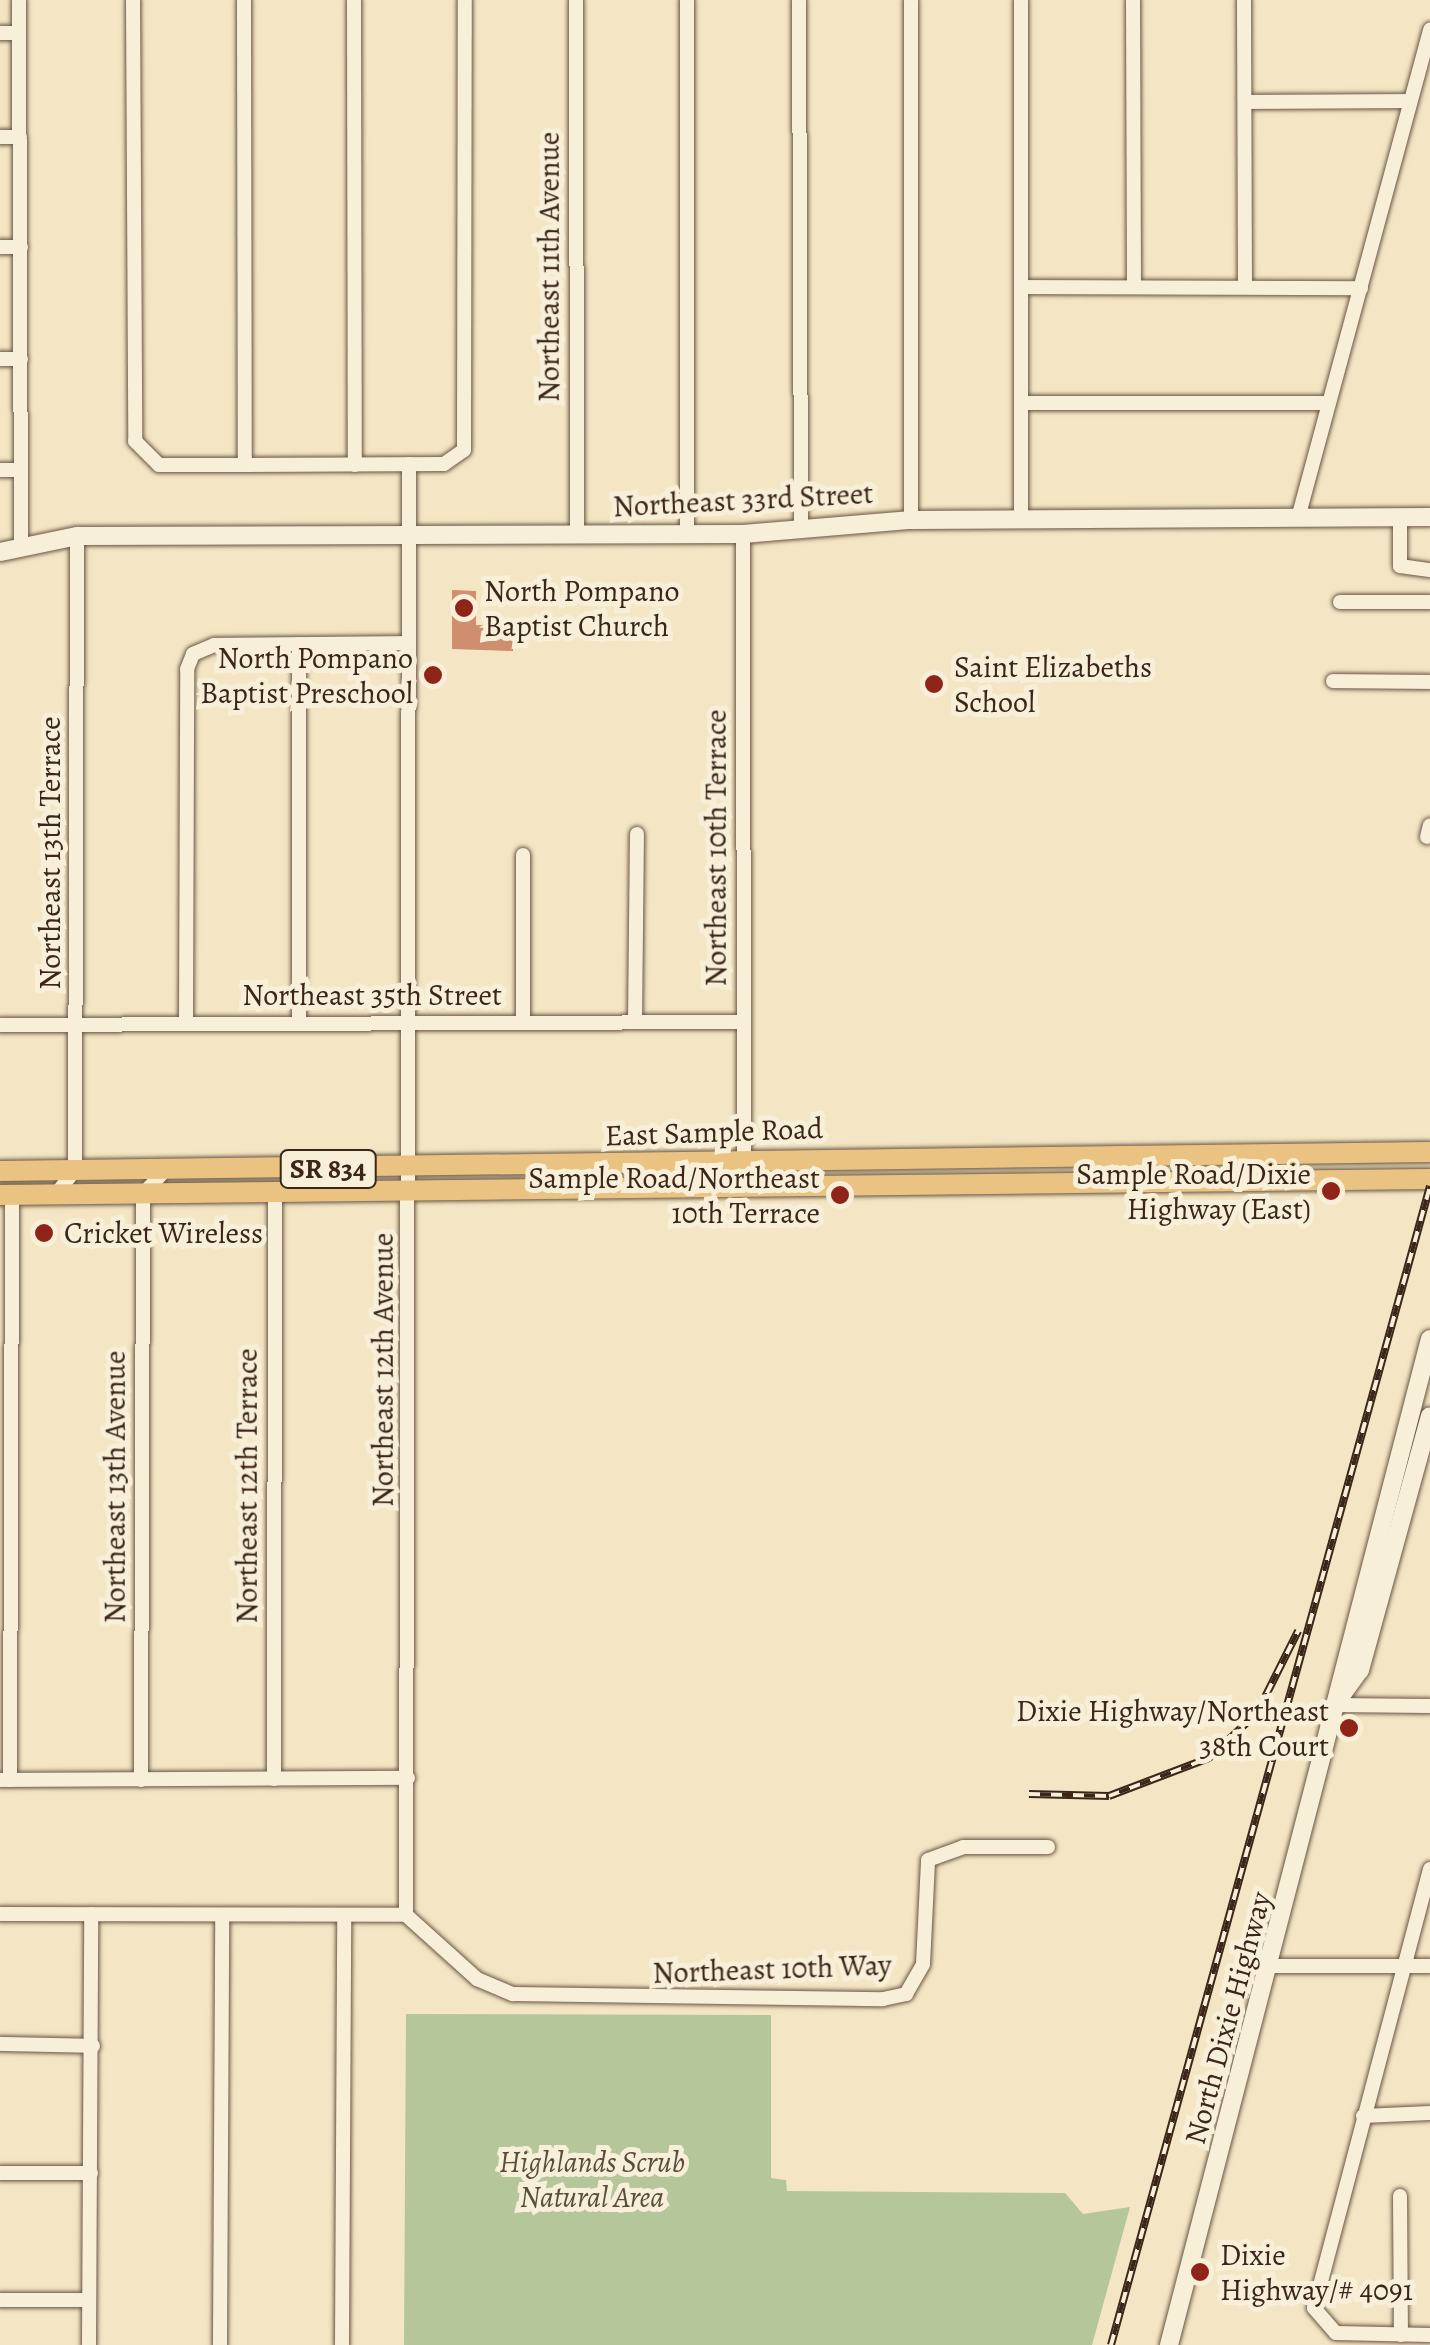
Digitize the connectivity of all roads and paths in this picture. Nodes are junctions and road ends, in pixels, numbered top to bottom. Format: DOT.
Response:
graph roads {
  1 [pos="19,0"];
  2 [pos="133,0"];
  3 [pos="244,0"];
  4 [pos="354,0"];
  5 [pos="465,0"];
  6 [pos="576,0"];
  7 [pos="687,0"];
  8 [pos="799,0"];
  9 [pos="910,0"];
  10 [pos="1021,0"];
  11 [pos="1134,0"];
  12 [pos="1244,0"];
  13 [pos="1430,30"];
  14 [pos="0,33"];
  15 [pos="19,33"];
  16 [pos="1244,102"];
  17 [pos="1410,102"];
  18 [pos="0,137"];
  19 [pos="20,137"];
  20 [pos="21,247"];
  21 [pos="0,248"];
  22 [pos="1022,287"];
  23 [pos="1134,287"];
  24 [pos="1246,288"];
  25 [pos="1361,288"];
  26 [pos="0,359"];
  27 [pos="21,359"];
  28 [pos="1022,403"];
  29 [pos="1328,403"];
  30 [pos="355,464"];
  31 [pos="409,464"];
  32 [pos="245,465"];
  33 [pos="0,470"];
  34 [pos="22,470"];
  35 [pos="1400,517"];
  36 [pos="1430,517"];
  37 [pos="1298,518"];
  38 [pos="911,520"];
  39 [pos="1021,520"];
  40 [pos="800,524"];
  41 [pos="688,533"];
  42 [pos="577,534"];
  43 [pos="743,534"];
  44 [pos="77,536"];
  45 [pos="409,536"];
  46 [pos="21,543"];
  47 [pos="0,552"];
  48 [pos="1430,570"];
  49 [pos="1340,602"];
  50 [pos="1430,602"];
  51 [pos="407,643"];
  52 [pos="299,644"];
  53 [pos="1334,681"];
  54 [pos="1430,682"];
  55 [pos="637,834"];
  56 [pos="524,855"];
  57 [pos="410,1022"];
  58 [pos="523,1022"];
  59 [pos="634,1022"];
  60 [pos="744,1022"];
  61 [pos="186,1024"];
  62 [pos="299,1024"];
  63 [pos="0,1025"];
  64 [pos="78,1025"];
  65 [pos="1430,1152"];
  66 [pos="1158,1156"];
  67 [pos="778,1161"];
  68 [pos="744,1163"];
  69 [pos="410,1169"];
  70 [pos="75,1170"];
  71 [pos="165,1170"];
  72 [pos="0,1171"];
  73 [pos="1430,1180"];
  74 [pos="1127,1181"];
  75 [pos="757,1188"];
  76 [pos="724,1189"];
  77 [pos="410,1193"];
  78 [pos="54,1194"];
  79 [pos="144,1194"];
  80 [pos="275,1194"];
  81 [pos="6,1195"];
  82 [pos="1430,1339"];
  83 [pos="1429,1424"];
  84 [pos="1335,1705"];
  85 [pos="1430,1706"];
  86 [pos="408,1778"];
  87 [pos="274,1779"];
  88 [pos="5,1780"];
  89 [pos="142,1780"];
  90 [pos="1048,1847"];
  91 [pos="1430,1869"];
  92 [pos="0,1914"];
  93 [pos="91,1914"];
  94 [pos="222,1915"];
  95 [pos="344,1915"];
  96 [pos="406,1916"];
  97 [pos="1270,1966"];
  98 [pos="1404,1966"];
  99 [pos="1430,1966"];
  100 [pos="0,2044"];
  101 [pos="93,2046"];
  102 [pos="1430,2114"];
  103 [pos="1363,2116"];
  104 [pos="0,2173"];
  105 [pos="90,2173"];
  106 [pos="1400,2196"];
  107 [pos="0,2300"];
  108 [pos="88,2300"];
  109 [pos="1430,2334"];
  110 [pos="1401,2335"];
  111 [pos="90,2345"];
  112 [pos="220,2345"];
  113 [pos="342,2345"];
  114 [pos="1169,2345"];
  1 -- 15 [label="street"];
  2 -- 32 [label="street"];
  3 -- 32 [label="street"];
  4 -- 30 [label="street"];
  5 -- 31 [label="street"];
  6 -- 42 [label="street, Northeast 11th Avenue"];
  7 -- 41 [label="street"];
  8 -- 40 [label="street"];
  9 -- 38 [label="street"];
  10 -- 22 [label="street"];
  11 -- 23 [label="street"];
  12 -- 16 [label="street"];
  13 -- 17 [label="street"];
  14 -- 15 [label="street"];
  15 -- 19 [label="street"];
  16 -- 17 [label="street"];
  16 -- 24 [label="street"];
  17 -- 25 [label="street"];
  18 -- 19 [label="street"];
  19 -- 20 [label="street"];
  20 -- 21 [label="street"];
  20 -- 27 [label="street"];
  22 -- 23 [label="street"];
  22 -- 28 [label="street"];
  23 -- 24 [label="street"];
  24 -- 25 [label="street"];
  25 -- 29 [label="street"];
  26 -- 27 [label="street"];
  27 -- 34 [label="street"];
  28 -- 29 [label="street"];
  28 -- 39 [label="street"];
  29 -- 37 [label="street"];
  30 -- 31 [label="street"];
  30 -- 32 [label="street"];
  31 -- 45 [label="street, Northeast 12th Avenue"];
  33 -- 34 [label="street"];
  34 -- 46 [label="street"];
  35 -- 36 [label="street, Northeast 33rd Street"];
  35 -- 37 [label="street, Northeast 33rd Street"];
  35 -- 48 [label="street"];
  37 -- 39 [label="street, Northeast 33rd Street"];
  38 -- 39 [label="street, Northeast 33rd Street"];
  38 -- 40 [label="street, Northeast 33rd Street"];
  40 -- 43 [label="street, Northeast 33rd Street"];
  41 -- 42 [label="street, Northeast 33rd Street"];
  41 -- 43 [label="street, Northeast 33rd Street"];
  42 -- 45 [label="street, Northeast 33rd Street"];
  43 -- 60 [label="street, Northeast 10th Terrace"];
  44 -- 45 [label="street, Northeast 33rd Street"];
  44 -- 46 [label="street, Northeast 33rd Street"];
  44 -- 64 [label="street, Northeast 13th Terrace"];
  45 -- 51 [label="street, Northeast 12th Avenue"];
  46 -- 47 [label="street, Northeast 33rd Street"];
  49 -- 50 [label="street"];
  51 -- 52 [label="street"];
  51 -- 57 [label="street, Northeast 12th Avenue"];
  52 -- 61 [label="street"];
  52 -- 62 [label="street"];
  53 -- 54 [label="street"];
  55 -- 59 [label="street"];
  56 -- 58 [label="street"];
  57 -- 58 [label="street, Northeast 35th Street"];
  57 -- 62 [label="street, Northeast 35th Street"];
  57 -- 69 [label="street, Northeast 12th Avenue"];
  58 -- 59 [label="street, Northeast 35th Street"];
  59 -- 60 [label="street, Northeast 35th Street"];
  60 -- 68 [label="street, Northeast 10th Terrace"];
  61 -- 62 [label="street, Northeast 35th Street"];
  61 -- 64 [label="street, Northeast 35th Street"];
  63 -- 64 [label="street, Northeast 35th Street"];
  64 -- 70 [label="street, Northeast 13th Terrace"];
  65 -- 66 [label="main road, East Sample Road / SR 834"];
  66 -- 67 [label="main road, East Sample Road / SR 834"];
  66 -- 74 [label="main road"];
  67 -- 68 [label="main road, East Sample Road / SR 834"];
  67 -- 75 [label="main road"];
  68 -- 69 [label="main road, East Sample Road / SR 834"];
  68 -- 76 [label="street"];
  69 -- 71 [label="main road, East Sample Road / SR 834"];
  69 -- 77 [label="street, Northeast 12th Avenue"];
  70 -- 71 [label="main road, East Sample Road / SR 834"];
  70 -- 72 [label="main road, East Sample Road / SR 834"];
  70 -- 78 [label="street"];
  71 -- 79 [label="street"];
  73 -- 74 [label="main road, East Sample Road / SR 834"];
  74 -- 75 [label="main road, East Sample Road / SR 834"];
  75 -- 76 [label="main road, East Sample Road / SR 834"];
  76 -- 77 [label="main road, East Sample Road / SR 834"];
  77 -- 80 [label="main road, East Sample Road / SR 834"];
  77 -- 86 [label="street, Northeast 12th Avenue"];
  78 -- 79 [label="main road, East Sample Road / SR 834"];
  78 -- 81 [label="main road, East Sample Road / SR 834"];
  79 -- 80 [label="main road, East Sample Road / SR 834"];
  79 -- 89 [label="street, Northeast 13th Avenue"];
  80 -- 87 [label="street, Northeast 12th Terrace"];
  81 -- 88 [label="street"];
  82 -- 84 [label="street, North Dixie Highway"];
  83 -- 84 [label="street, North Dixie Highway"];
  84 -- 85 [label="street"];
  84 -- 97 [label="street, North Dixie Highway"];
  86 -- 87 [label="street"];
  86 -- 96 [label="street, Northeast 12th Avenue"];
  87 -- 89 [label="street"];
  88 -- 89 [label="street"];
  90 -- 96 [label="street, Northeast 10th Way"];
  91 -- 98 [label="street"];
  92 -- 93 [label="street"];
  93 -- 94 [label="street"];
  93 -- 101 [label="street"];
  94 -- 95 [label="street"];
  94 -- 112 [label="street"];
  95 -- 96 [label="street"];
  95 -- 113 [label="street"];
  97 -- 98 [label="street"];
  97 -- 114 [label="street, North Dixie Highway"];
  98 -- 99 [label="street"];
  98 -- 103 [label="street"];
  100 -- 101 [label="street"];
  101 -- 105 [label="street"];
  102 -- 103 [label="street"];
  103 -- 110 [label="street"];
  104 -- 105 [label="street"];
  105 -- 108 [label="street"];
  106 -- 110 [label="street"];
  107 -- 108 [label="street"];
  108 -- 111 [label="street"];
  109 -- 110 [label="street"];
}
